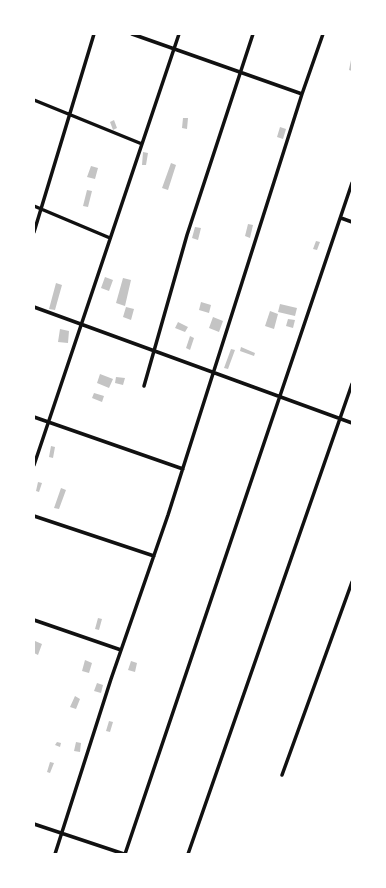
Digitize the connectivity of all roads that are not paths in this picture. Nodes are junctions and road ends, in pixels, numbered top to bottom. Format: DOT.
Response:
graph roads {
  1 [pos="94,34"];
  2 [pos="132,34"];
  3 [pos="179,34"];
  4 [pos="253,34"];
  5 [pos="323,34"];
  6 [pos="174,49"];
  7 [pos="240,73"];
  8 [pos="302,94"];
  9 [pos="34,100"];
  10 [pos="70,114"];
  11 [pos="142,144"];
  12 [pos="352,183"];
  13 [pos="34,206"];
  14 [pos="41,209"];
  15 [pos="341,218"];
  16 [pos="352,222"];
  17 [pos="34,232"];
  18 [pos="110,238"];
  19 [pos="34,307"];
  20 [pos="81,324"];
  21 [pos="154,351"];
  22 [pos="213,372"];
  23 [pos="352,384"];
  24 [pos="144,386"];
  25 [pos="279,397"];
  26 [pos="34,417"];
  27 [pos="340,419"];
  28 [pos="48,422"];
  29 [pos="352,424"];
  30 [pos="34,465"];
  31 [pos="183,469"];
  32 [pos="34,516"];
  33 [pos="154,556"];
  34 [pos="352,582"];
  35 [pos="34,620"];
  36 [pos="121,650"];
  37 [pos="282,775"];
  38 [pos="34,824"];
  39 [pos="62,833"];
  40 [pos="54,854"];
  41 [pos="125,854"];
  42 [pos="188,854"];
  1 -- 10 [label="street"];
  2 -- 6 [label="street"];
  3 -- 6 [label="street"];
  4 -- 7 [label="street"];
  5 -- 8 [label="street"];
  6 -- 7 [label="street"];
  6 -- 11 [label="street"];
  7 -- 8 [label="street"];
  7 -- 21 [label="street"];
  8 -- 22 [label="street"];
  9 -- 10 [label="street"];
  10 -- 11 [label="street"];
  10 -- 14 [label="street"];
  11 -- 18 [label="street"];
  12 -- 15 [label="street"];
  13 -- 14 [label="street"];
  14 -- 17 [label="street"];
  14 -- 18 [label="street"];
  15 -- 16 [label="street"];
  15 -- 25 [label="street"];
  18 -- 20 [label="street"];
  19 -- 20 [label="street"];
  20 -- 21 [label="street"];
  20 -- 28 [label="street"];
  21 -- 22 [label="street"];
  21 -- 24 [label="street"];
  22 -- 25 [label="street"];
  22 -- 31 [label="street"];
  23 -- 27 [label="street"];
  25 -- 27 [label="street"];
  25 -- 41 [label="street"];
  26 -- 28 [label="street"];
  27 -- 29 [label="street"];
  27 -- 42 [label="street"];
  28 -- 30 [label="street"];
  28 -- 31 [label="street"];
  31 -- 33 [label="street"];
  32 -- 33 [label="street"];
  33 -- 36 [label="street"];
  34 -- 37 [label="street"];
  35 -- 36 [label="street"];
  36 -- 39 [label="street"];
  38 -- 39 [label="street"];
  39 -- 40 [label="street"];
  39 -- 41 [label="street"];
}
